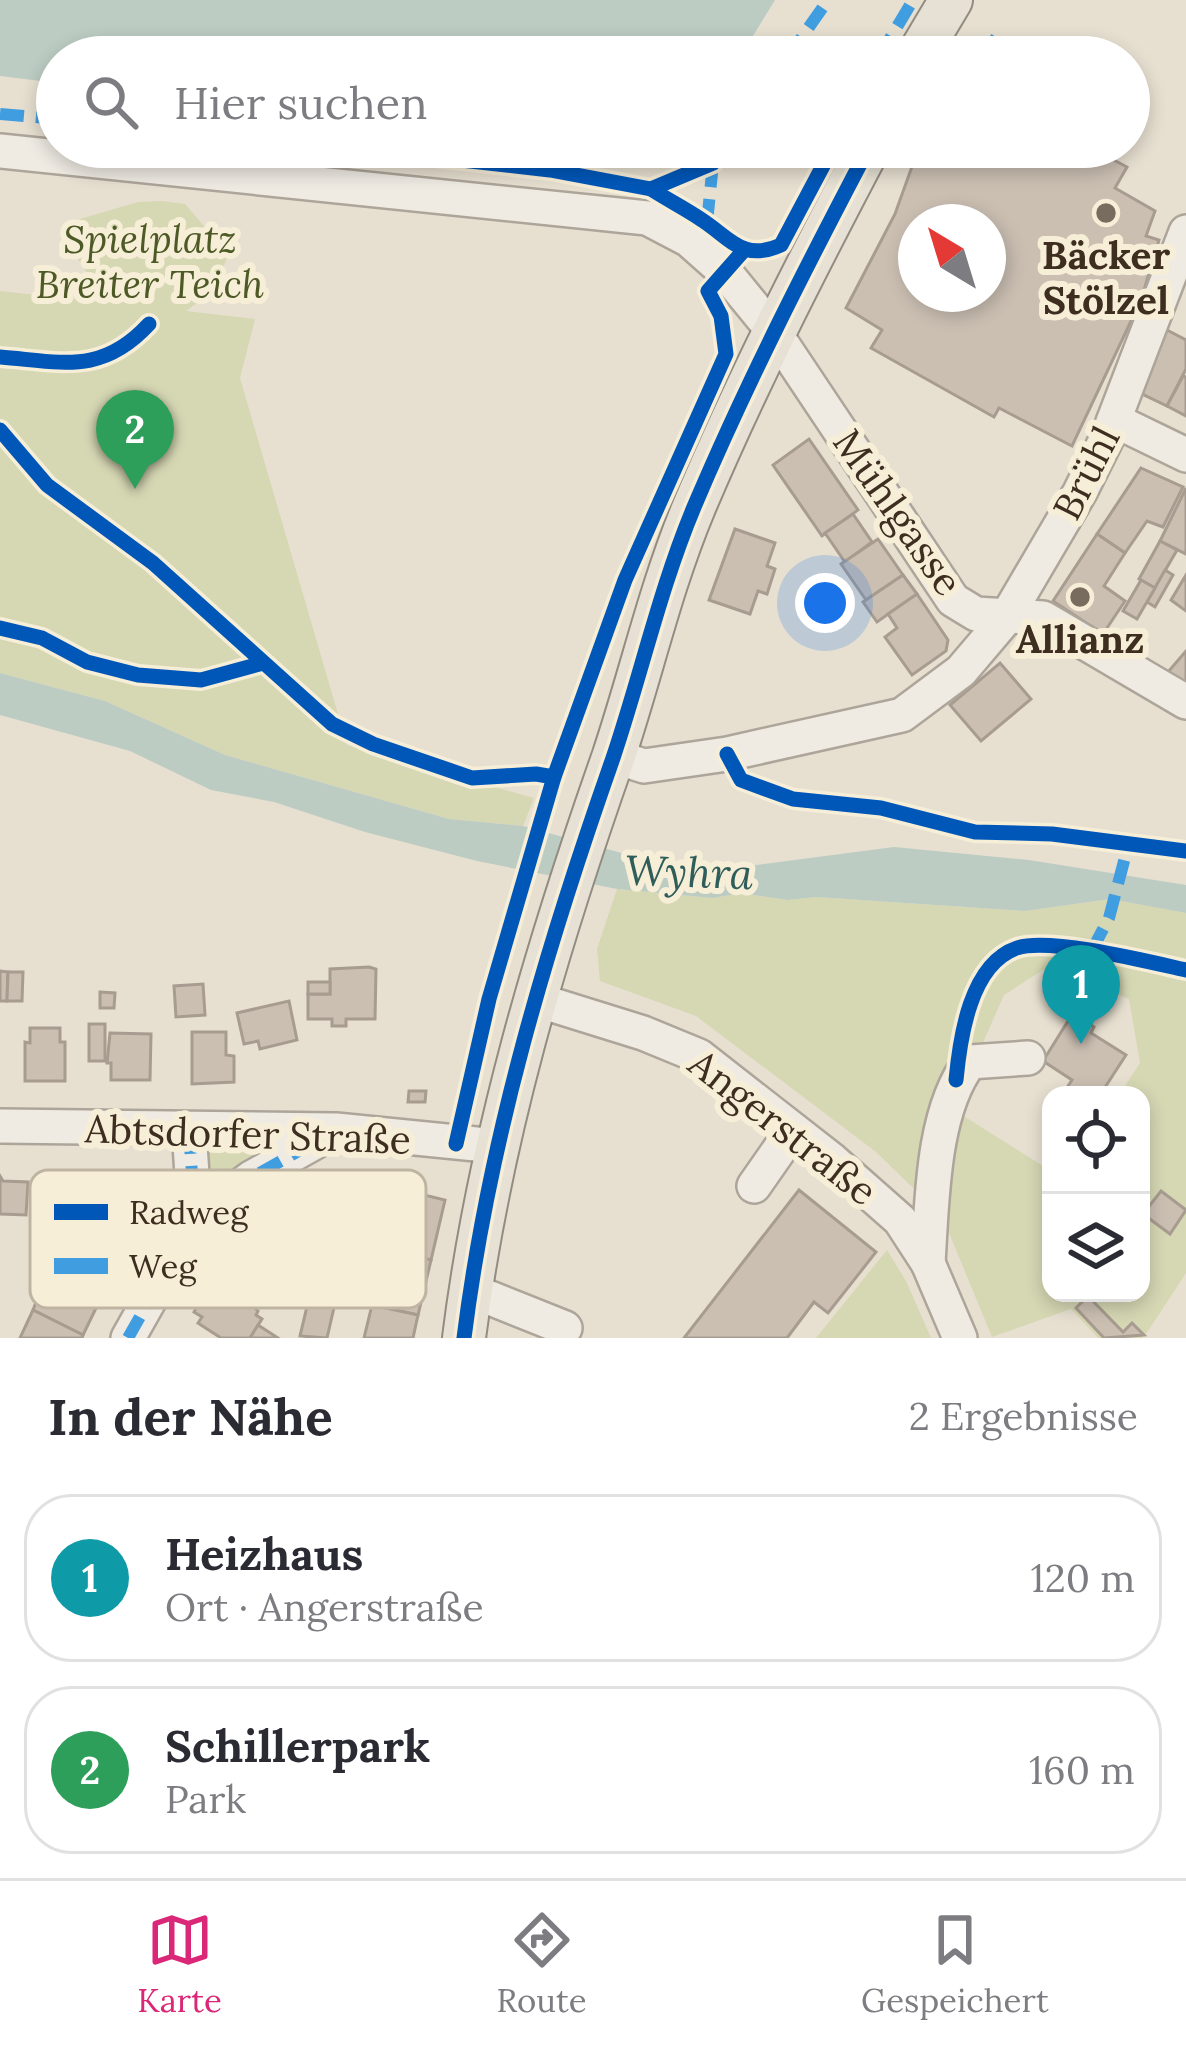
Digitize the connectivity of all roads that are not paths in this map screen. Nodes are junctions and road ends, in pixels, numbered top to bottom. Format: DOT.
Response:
graph roads {
  1 [pos="951,0"];
  2 [pos="930,36"];
  3 [pos="0,151"];
  4 [pos="36,155"];
  5 [pos="164,168"];
  6 [pos="857,168"];
  7 [pos="1186,232"];
  8 [pos="775,332"];
  9 [pos="1114,420"];
  10 [pos="1186,455"];
  11 [pos="1006,618"];
  12 [pos="1186,702"];
  13 [pos="613,756"];
  14 [pos="537,1000"];
  15 [pos="1028,1058"];
  16 [pos="0,1126"];
  17 [pos="189,1130"];
  18 [pos="336,1130"];
  19 [pos="793,1130"];
  20 [pos="496,1146"];
  21 [pos="192,1170"];
  22 [pos="265,1170"];
  23 [pos="754,1186"];
  24 [pos="928,1263"];
  25 [pos="470,1290"];
  26 [pos="145,1308"];
  27 [pos="566,1328"];
  28 [pos="128,1338"];
  29 [pos="464,1338"];
  30 [pos="960,1338"];
  1 -- 2 [label="main road"];
  3 -- 4 [label="street, Mühlgasse"];
  5 -- 8 [label="street, Mühlgasse"];
  6 -- 8 [label="main road"];
  7 -- 9 [label="street, Brühl"];
  8 -- 11 [label="street, Mühlgasse"];
  8 -- 13 [label="main road"];
  9 -- 10 [label="street"];
  9 -- 11 [label="street, Brühl"];
  11 -- 12 [label="street, Mühlgasse"];
  11 -- 13 [label="street, Brühl"];
  13 -- 14 [label="main road"];
  14 -- 19 [label="street, Angerstraße"];
  14 -- 20 [label="main road"];
  15 -- 24 [label="street"];
  16 -- 17 [label="street, Abtsdorfer Straße"];
  17 -- 18 [label="street, Abtsdorfer Straße"];
  17 -- 21 [label="street"];
  18 -- 20 [label="street, Abtsdorfer Straße"];
  18 -- 22 [label="street"];
  19 -- 23 [label="street"];
  19 -- 24 [label="street, Angerstraße"];
  20 -- 25 [label="main road"];
  24 -- 30 [label="street, Angerstraße"];
  25 -- 27 [label="street"];
  25 -- 29 [label="main road"];
  26 -- 28 [label="street"];
}
